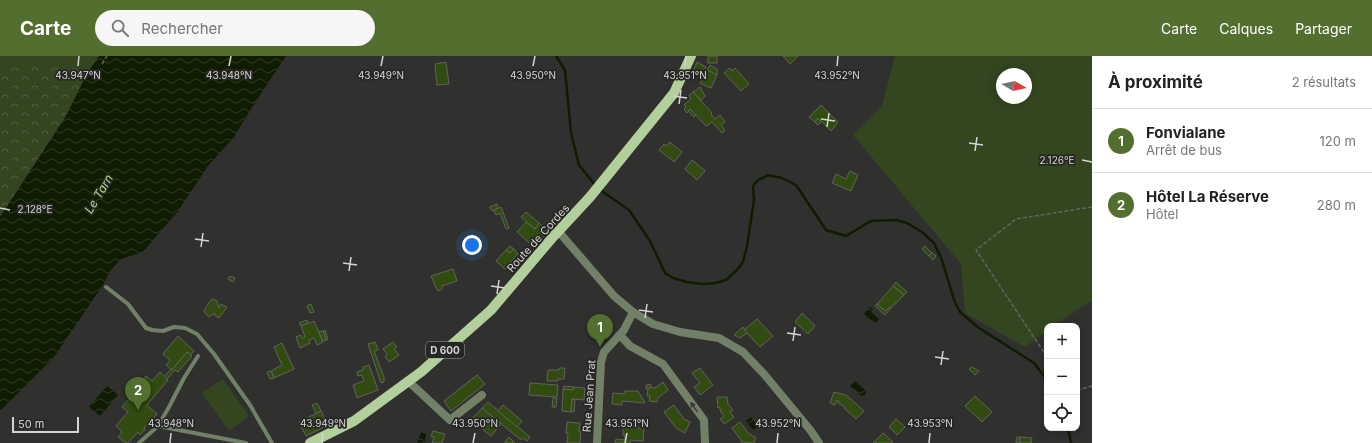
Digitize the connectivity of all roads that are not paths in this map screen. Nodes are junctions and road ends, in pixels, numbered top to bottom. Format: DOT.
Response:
graph roads {
  1 [pos="690,56"];
  2 [pos="559,232"];
  3 [pos="106,287"];
  4 [pos="633,312"];
  5 [pos="620,335"];
  6 [pos="198,356"];
  7 [pos="408,381"];
  8 [pos="482,395"];
  9 [pos="158,426"];
  10 [pos="139,443"];
  11 [pos="246,443"];
  12 [pos="272,443"];
  13 [pos="310,443"];
  14 [pos="597,443"];
  15 [pos="705,443"];
  16 [pos="819,443"];
  1 -- 2 [label="main road, Route de Cordes / D 600"];
  2 -- 4 [label="street"];
  2 -- 7 [label="main road, Route de Cordes / D 600"];
  3 -- 12 [label="lane"];
  4 -- 5 [label="street, Rue Jean Prat"];
  4 -- 16 [label="street"];
  5 -- 14 [label="street, Rue Jean Prat"];
  15 -- 5 [label="street, one-way"];
  6 -- 9 [label="lane"];
  7 -- 8 [label="street"];
  7 -- 13 [label="main road, Route de Cordes / D 600"];
  9 -- 10 [label="lane"];
  9 -- 11 [label="lane"];
}
